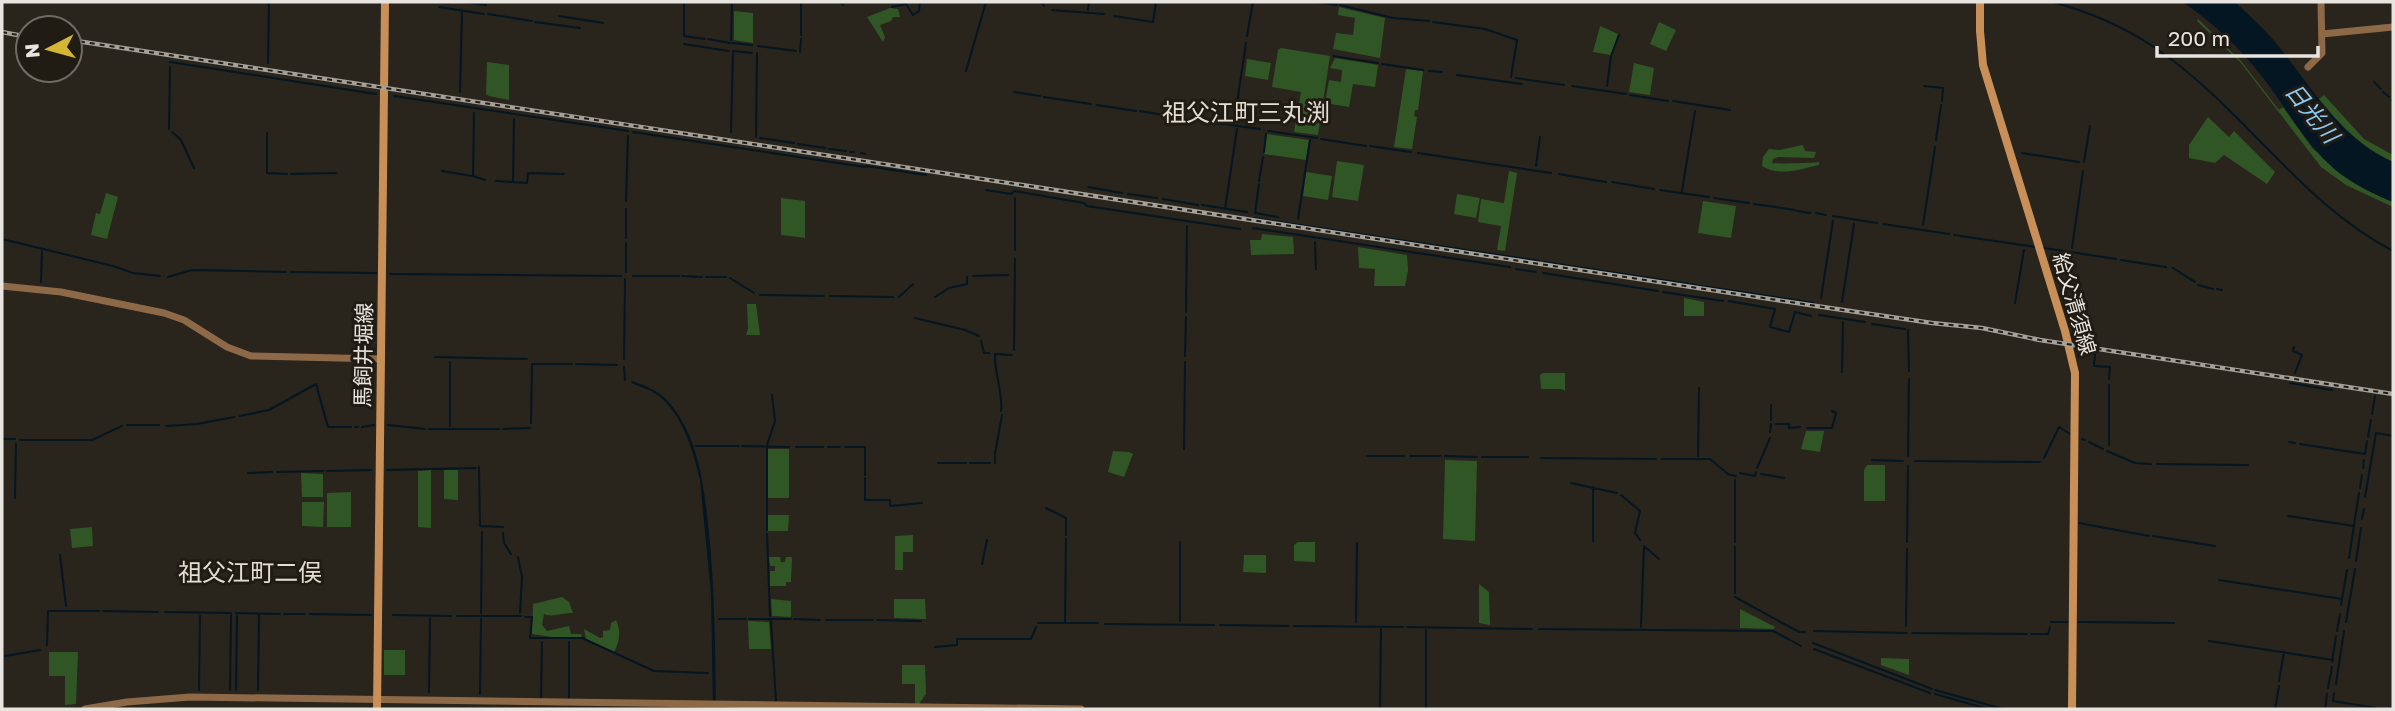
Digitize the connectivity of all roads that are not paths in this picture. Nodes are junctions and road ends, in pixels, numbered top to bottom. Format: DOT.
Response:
graph roads {
  1 [pos="385,2"];
  2 [pos="1980,2"];
  3 [pos="2321,2"];
  4 [pos="2393,26"];
  5 [pos="2322,34"];
  6 [pos="2308,67"];
  7 [pos="2,286"];
  8 [pos="381,359"];
  9 [pos="377,704"];
  10 [pos="85,709"];
  11 [pos="1081,709"];
  12 [pos="2072,709"];
  1 -- 8 [label="main road, 馬飼井堀線"];
  2 -- 12 [label="main road, 給父清須線"];
  3 -- 5 [label="street"];
  4 -- 5 [label="street"];
  5 -- 6 [label="street"];
  7 -- 8 [label="street"];
  8 -- 9 [label="main road, 馬飼井堀線"];
  9 -- 10 [label="street"];
  9 -- 11 [label="street"];
}
